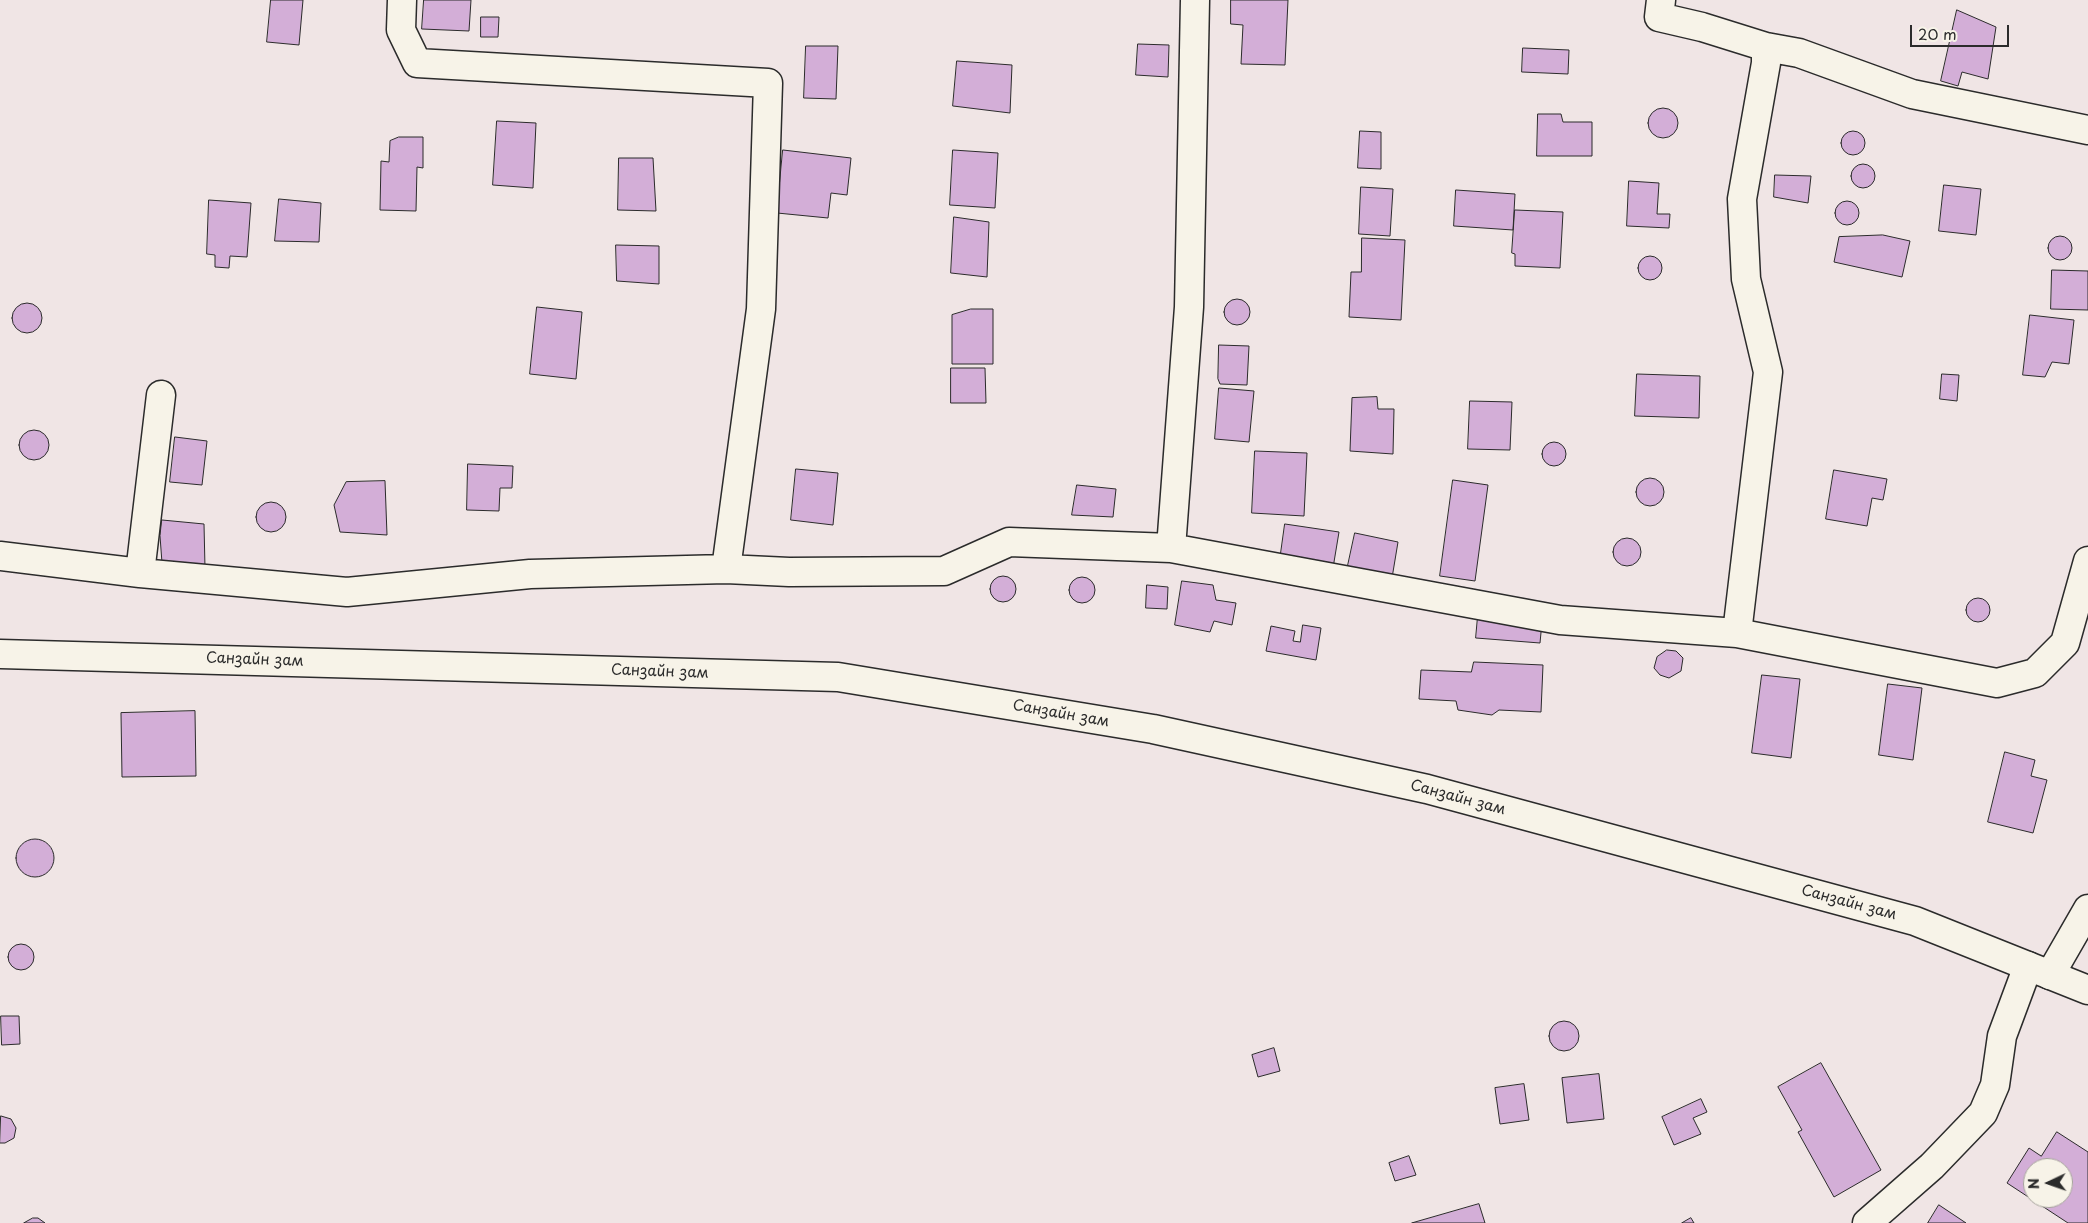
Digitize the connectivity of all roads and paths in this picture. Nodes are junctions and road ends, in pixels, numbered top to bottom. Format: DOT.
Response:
graph roads {
  1 [pos="402,0"];
  2 [pos="1195,0"];
  3 [pos="1661,0"];
  4 [pos="1766,47"];
  5 [pos="2088,130"];
  6 [pos="161,395"];
  7 [pos="1171,548"];
  8 [pos="0,556"];
  9 [pos="2088,561"];
  10 [pos="726,569"];
  11 [pos="140,573"];
  12 [pos="1737,633"];
  13 [pos="0,654"];
  14 [pos="2088,909"];
  15 [pos="2039,970"];
  16 [pos="2088,990"];
  17 [pos="1867,1223"];
  1 -- 10 [label="street"];
  2 -- 7 [label="street"];
  3 -- 4 [label="street"];
  4 -- 5 [label="street"];
  4 -- 12 [label="street"];
  6 -- 11 [label="street"];
  7 -- 10 [label="street"];
  7 -- 12 [label="street"];
  8 -- 11 [label="street"];
  9 -- 12 [label="street"];
  10 -- 11 [label="street"];
  13 -- 15 [label="street, Санзайн зам"];
  14 -- 15 [label="street"];
  15 -- 16 [label="street, Санзайн зам"];
  15 -- 17 [label="street"];
}
